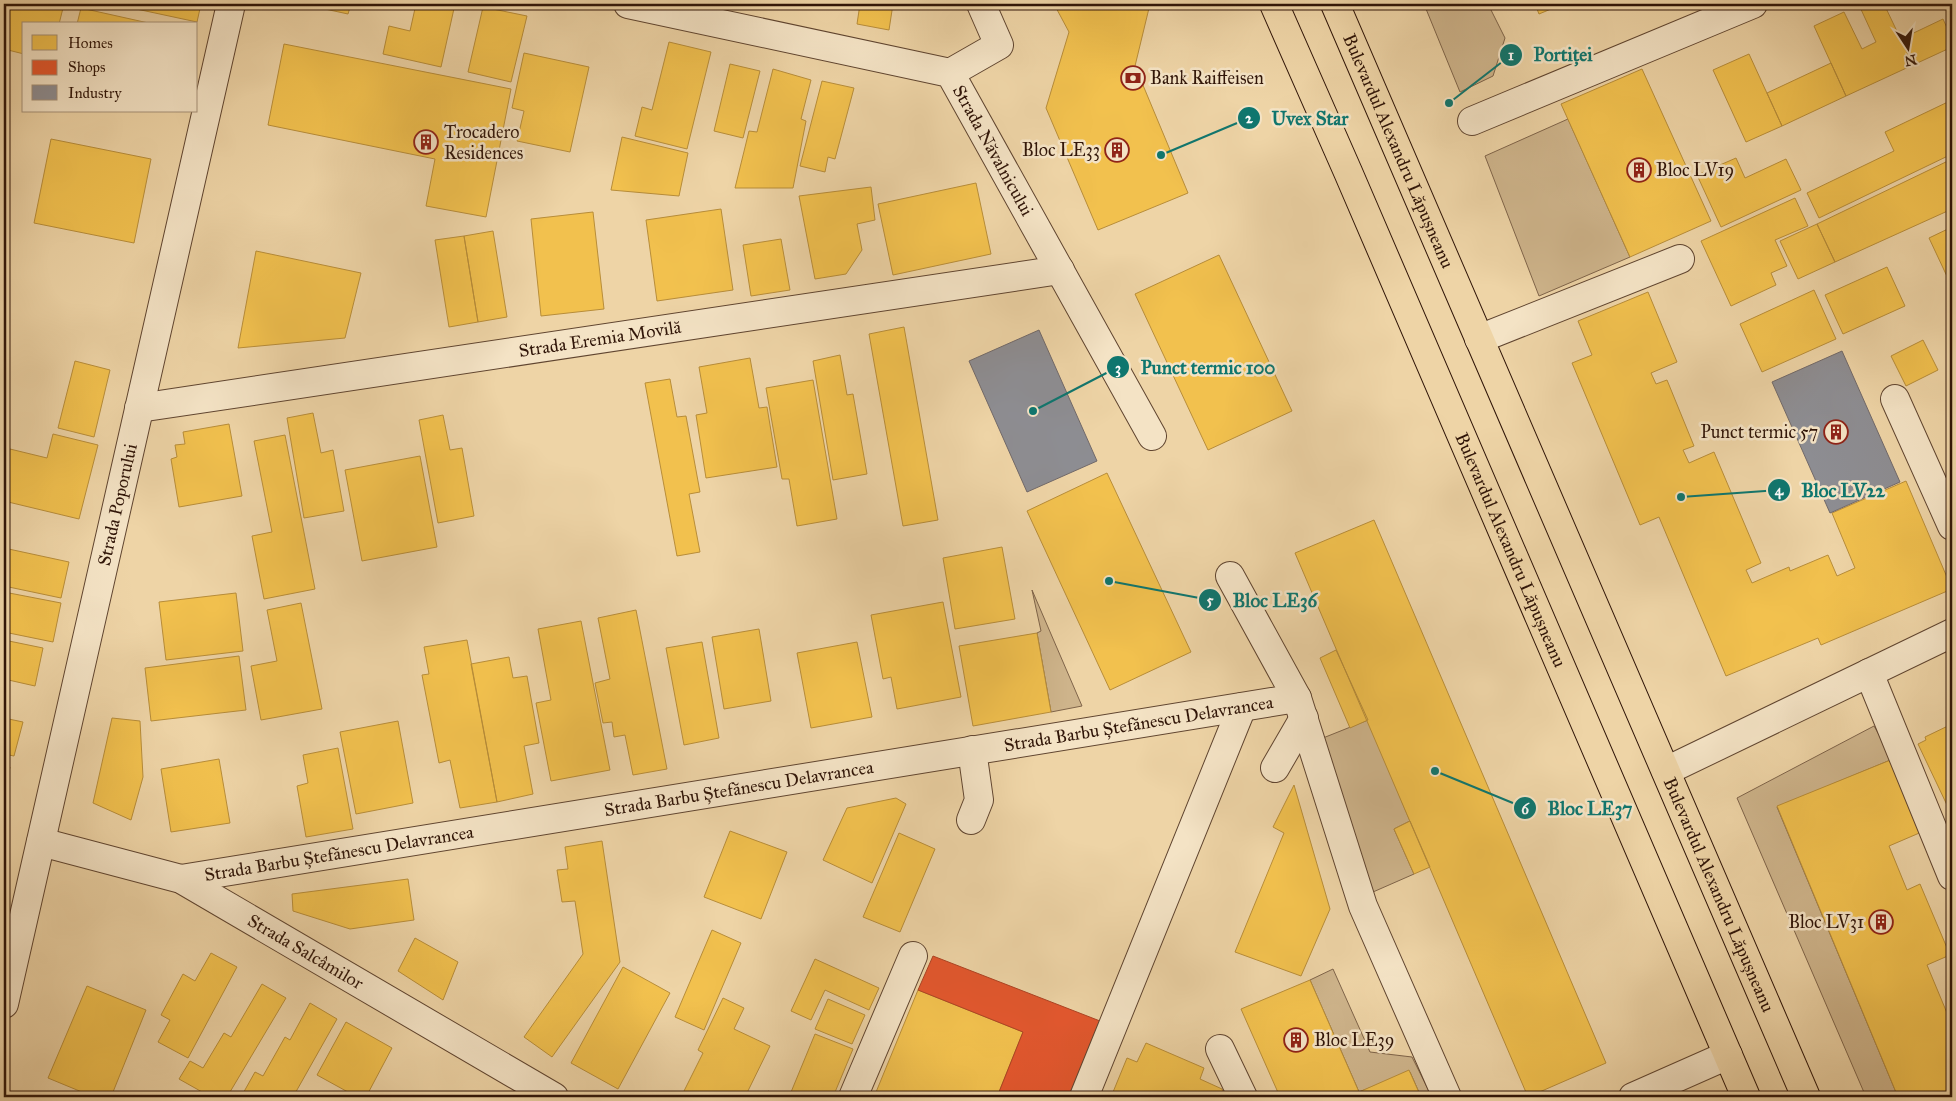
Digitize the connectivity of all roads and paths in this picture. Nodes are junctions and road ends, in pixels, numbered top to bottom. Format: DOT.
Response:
graph roads {
  1 [pos="231,4"];
  2 [pos="628,4"];
  3 [pos="981,4"];
  4 [pos="1274,4"];
  5 [pos="1335,4"];
  6 [pos="1753,4"];
  7 [pos="950,73"];
  8 [pos="1472,121"];
  9 [pos="1680,258"];
  10 [pos="1060,270"];
  11 [pos="1480,339"];
  12 [pos="1895,399"];
  13 [pos="139,408"];
  14 [pos="1152,436"];
  15 [pos="1952,526"];
  16 [pos="1230,576"];
  17 [pos="1952,633"];
  18 [pos="1869,673"];
  19 [pos="1242,707"];
  20 [pos="1300,708"];
  21 [pos="972,750"];
  22 [pos="1275,768"];
  23 [pos="1666,771"];
  24 [pos="971,820"];
  25 [pos="41,842"];
  26 [pos="1952,876"];
  27 [pos="181,879"];
  28 [pos="913,956"];
  29 [pos="4,1004"];
  30 [pos="1220,1049"];
  31 [pos="1728,1055"];
  32 [pos="554,1097"];
  33 [pos="853,1097"];
  34 [pos="1084,1097"];
  35 [pos="1243,1097"];
  36 [pos="1447,1097"];
  37 [pos="1633,1097"];
  38 [pos="1746,1097"];
  39 [pos="1806,1097"];
  1 -- 13 [label="street, Strada Poporului"];
  2 -- 7 [label="street, Strada Năvalnicului"];
  3 -- 7 [label="street"];
  4 -- 31 [label="main road, Bulevardul Alexandru Lăpușneanu"];
  5 -- 11 [label="main road, Bulevardul Alexandru Lăpușneanu"];
  6 -- 8 [label="street"];
  7 -- 10 [label="street, Strada Năvalnicului"];
  9 -- 11 [label="street"];
  10 -- 13 [label="street, Strada Eremia Movilă"];
  10 -- 14 [label="street, Strada Năvalnicului"];
  11 -- 23 [label="main road, Bulevardul Alexandru Lăpușneanu"];
  12 -- 15 [label="street"];
  13 -- 25 [label="street, Strada Poporului"];
  16 -- 20 [label="street"];
  17 -- 18 [label="street"];
  18 -- 23 [label="street"];
  18 -- 26 [label="street"];
  19 -- 20 [label="street, Strada Barbu Ștefănescu Delavrancea"];
  19 -- 21 [label="street, Strada Barbu Ștefănescu Delavrancea"];
  19 -- 34 [label="street"];
  20 -- 22 [label="street"];
  20 -- 36 [label="street"];
  21 -- 24 [label="street"];
  21 -- 27 [label="street, Strada Barbu Ștefănescu Delavrancea"];
  23 -- 39 [label="main road, Bulevardul Alexandru Lăpușneanu"];
  25 -- 27 [label="street, Strada Salcâmilor"];
  25 -- 29 [label="street, Strada Poporului"];
  27 -- 32 [label="street, Strada Salcâmilor"];
  28 -- 33 [label="street"];
  30 -- 35 [label="street"];
  31 -- 37 [label="street"];
  31 -- 38 [label="main road, Bulevardul Alexandru Lăpușneanu"];
}
